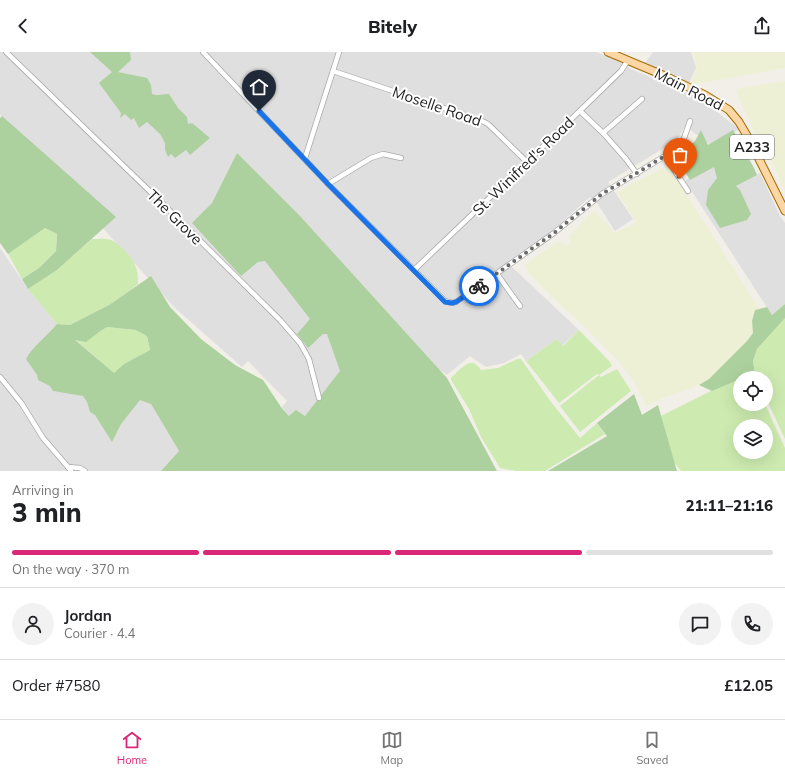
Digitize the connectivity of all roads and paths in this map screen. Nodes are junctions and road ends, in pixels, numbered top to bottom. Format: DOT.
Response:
graph roads {
  1 [pos="6,52"];
  2 [pos="203,52"];
  3 [pos="339,52"];
  4 [pos="608,52"];
  5 [pos="628,60"];
  6 [pos="333,71"];
  7 [pos="642,99"];
  8 [pos="580,111"];
  9 [pos="690,121"];
  10 [pos="603,133"];
  11 [pos="665,156"];
  12 [pos="305,158"];
  13 [pos="401,158"];
  14 [pos="527,162"];
  15 [pos="637,174"];
  16 [pos="328,184"];
  17 [pos="688,190"];
  18 [pos="785,211"];
  19 [pos="414,270"];
  20 [pos="497,274"];
  21 [pos="520,306"];
  22 [pos="0,377"];
  23 [pos="319,398"];
  24 [pos="69,469"];
  25 [pos="85,471"];
  1 -- 23 [label="street, The Grove"];
  2 -- 12 [label="street"];
  3 -- 6 [label="street"];
  4 -- 5 [label="main road, Main Road / A233"];
  5 -- 8 [label="street, St. Winifred's Road"];
  5 -- 18 [label="main road, Main Road / A233"];
  6 -- 12 [label="street"];
  6 -- 14 [label="street, Moselle Road"];
  7 -- 10 [label="street"];
  8 -- 10 [label="street"];
  8 -- 14 [label="street, St. Winifred's Road"];
  9 -- 11 [label="street"];
  10 -- 15 [label="street"];
  11 -- 15 [label="street"];
  11 -- 17 [label="street"];
  12 -- 16 [label="street"];
  13 -- 16 [label="street"];
  14 -- 19 [label="street, St. Winifred's Road"];
  15 -- 20 [label="street"];
  16 -- 19 [label="street"];
  19 -- 20 [label="street"];
  20 -- 21 [label="street"];
  22 -- 24 [label="street"];
  24 -- 25 [label="street"];
}
